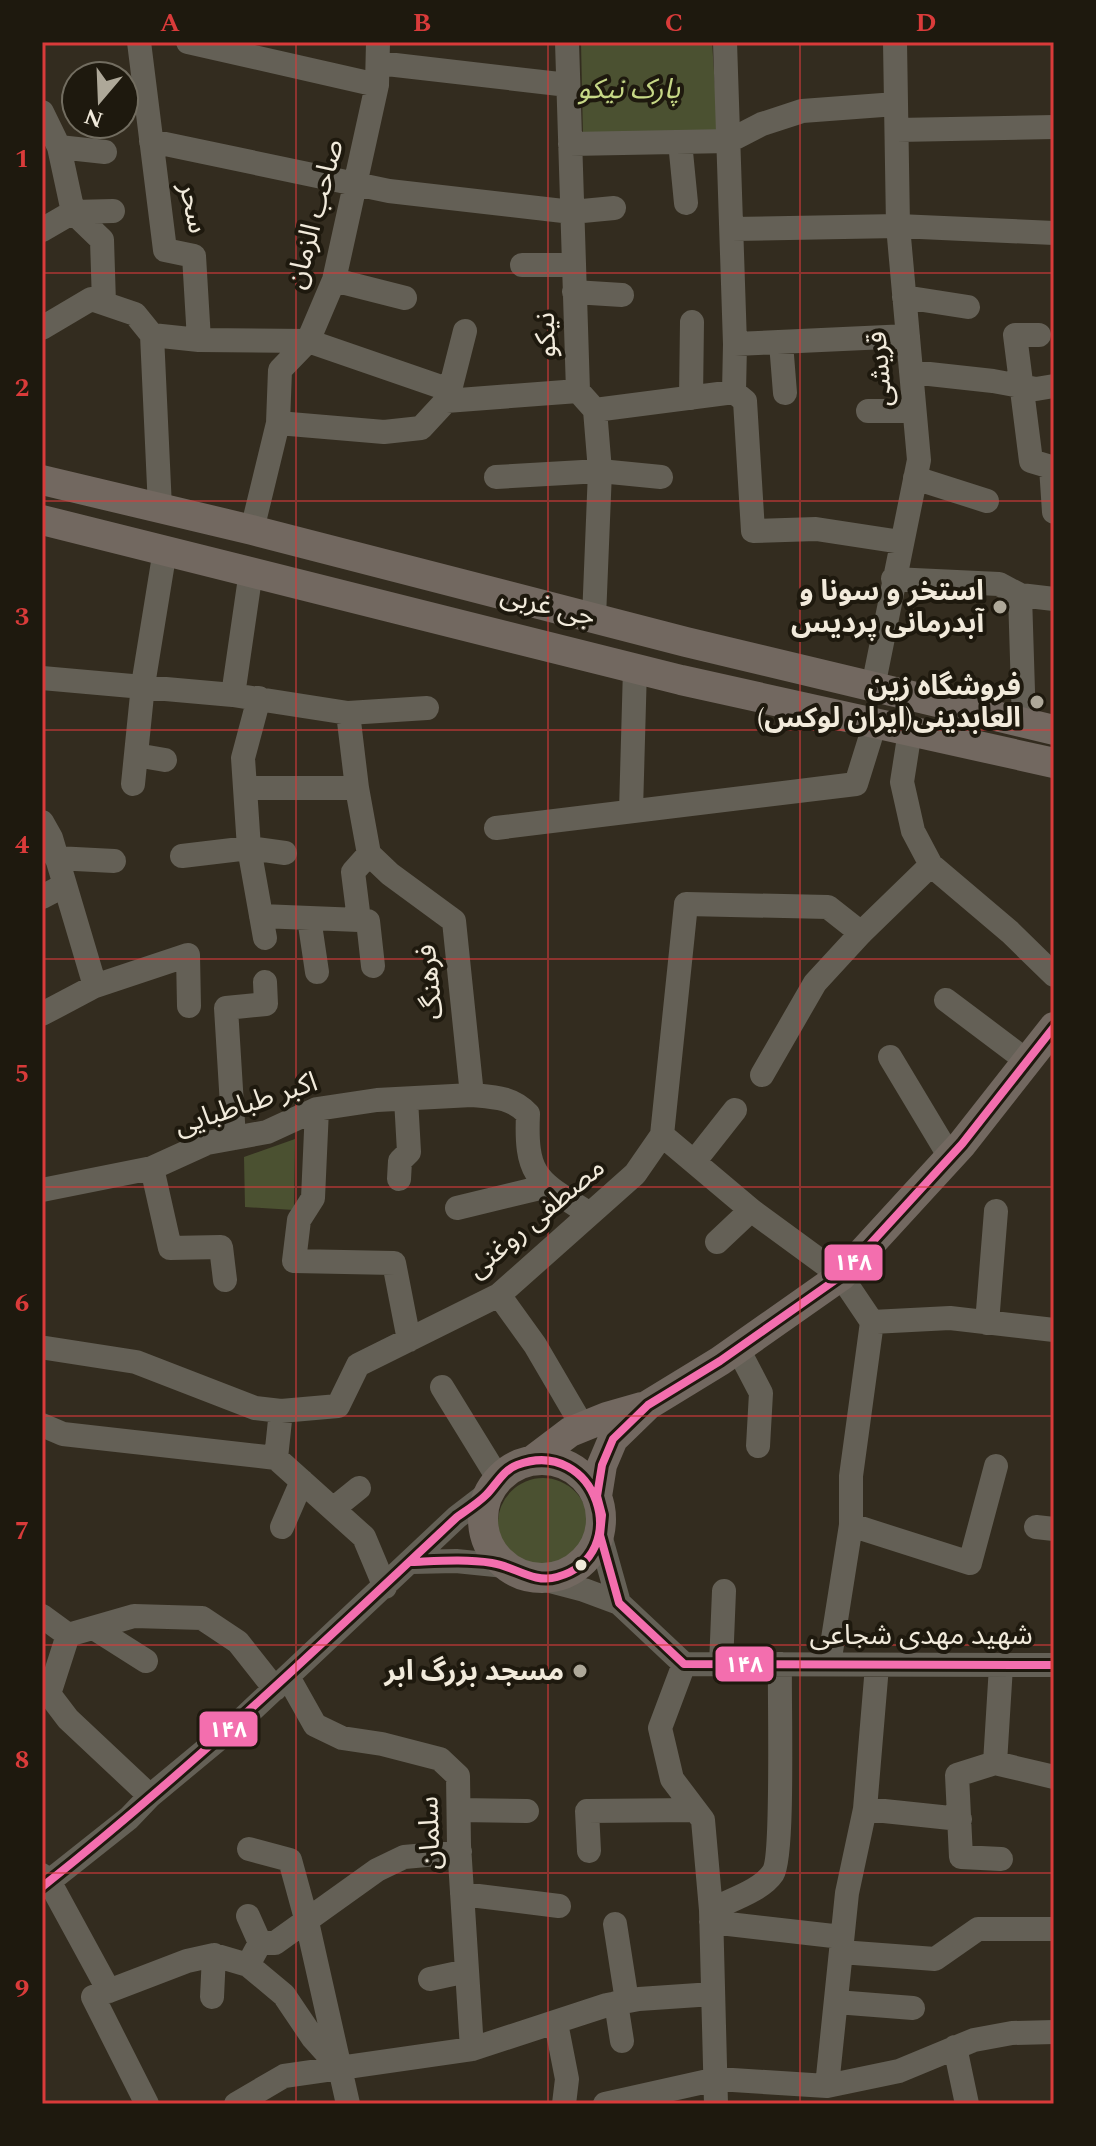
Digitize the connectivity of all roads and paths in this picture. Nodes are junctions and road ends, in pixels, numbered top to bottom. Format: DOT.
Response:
graph roads {
  1 [pos="139,42"];
  2 [pos="188,42"];
  3 [pos="567,42"];
  4 [pos="725,42"];
  5 [pos="895,42"];
  6 [pos="378,63"];
  7 [pos="568,85"];
  8 [pos="896,104"];
  9 [pos="42,112"];
  10 [pos="1054,127"];
  11 [pos="897,130"];
  12 [pos="151,141"];
  13 [pos="729,141"];
  14 [pos="680,142"];
  15 [pos="570,144"];
  16 [pos="59,147"];
  17 [pos="105,152"];
  18 [pos="356,185"];
  19 [pos="686,203"];
  20 [pos="614,208"];
  21 [pos="113,211"];
  22 [pos="73,212"];
  23 [pos="572,212"];
  24 [pos="898,226"];
  25 [pos="732,229"];
  26 [pos="42,230"];
  27 [pos="1054,233"];
  28 [pos="522,265"];
  29 [pos="573,265"];
  30 [pos="334,280"];
  31 [pos="574,292"];
  32 [pos="622,295"];
  33 [pos="904,297"];
  34 [pos="405,298"];
  35 [pos="104,303"];
  36 [pos="968,307"];
  37 [pos="692,322"];
  38 [pos="42,328"];
  39 [pos="465,331"];
  40 [pos="152,335"];
  41 [pos="1039,335"];
  42 [pos="908,336"];
  43 [pos="199,340"];
  44 [pos="308,341"];
  45 [pos="781,343"];
  46 [pos="735,344"];
  47 [pos="911,372"];
  48 [pos="1022,386"];
  49 [pos="1054,386"];
  50 [pos="578,391"];
  51 [pos="734,392"];
  52 [pos="785,393"];
  53 [pos="448,396"];
  54 [pos="691,398"];
  55 [pos="595,410"];
  56 [pos="868,411"];
  57 [pos="914,411"];
  58 [pos="278,423"];
  59 [pos="600,471"];
  60 [pos="496,477"];
  61 [pos="661,477"];
  62 [pos="915,478"];
  63 [pos="42,480"];
  64 [pos="987,501"];
  65 [pos="160,508"];
  66 [pos="1054,512"];
  67 [pos="42,520"];
  68 [pos="252,530"];
  69 [pos="901,542"];
  70 [pos="165,550"];
  71 [pos="251,571"];
  72 [pos="893,579"];
  73 [pos="1020,595"];
  74 [pos="1054,599"];
  75 [pos="594,618"];
  76 [pos="635,668"];
  77 [pos="42,678"];
  78 [pos="143,685"];
  79 [pos="873,687"];
  80 [pos="233,695"];
  81 [pos="259,698"];
  82 [pos="427,708"];
  83 [pos="348,713"];
  84 [pos="875,723"];
  85 [pos="1024,723"];
  86 [pos="1054,730"];
  87 [pos="910,731"];
  88 [pos="136,755"];
  89 [pos="165,760"];
  90 [pos="1054,763"];
  91 [pos="133,784"];
  92 [pos="245,788"];
  93 [pos="357,788"];
  94 [pos="631,811"];
  95 [pos="42,822"];
  96 [pos="496,828"];
  97 [pos="249,848"];
  98 [pos="285,853"];
  99 [pos="369,854"];
  100 [pos="182,856"];
  101 [pos="56,858"];
  102 [pos="114,861"];
  103 [pos="931,865"];
  104 [pos="65,885"];
  105 [pos="42,897"];
  106 [pos="309,918"];
  107 [pos="369,921"];
  108 [pos="861,933"];
  109 [pos="373,966"];
  110 [pos="317,972"];
  111 [pos="1054,975"];
  112 [pos="265,982"];
  113 [pos="95,986"];
  114 [pos="946,1000"];
  115 [pos="189,1006"];
  116 [pos="42,1014"];
  117 [pos="1054,1027"];
  118 [pos="890,1057"];
  119 [pos="1027,1061"];
  120 [pos="762,1075"];
  121 [pos="472,1095"];
  122 [pos="406,1099"];
  123 [pos="317,1109"];
  124 [pos="735,1110"];
  125 [pos="662,1135"];
  126 [pos="234,1138"];
  127 [pos="950,1157"];
  128 [pos="694,1162"];
  129 [pos="152,1168"];
  130 [pos="399,1179"];
  131 [pos="548,1186"];
  132 [pos="43,1187"];
  133 [pos="457,1208"];
  134 [pos="751,1210"];
  135 [pos="996,1211"];
  136 [pos="590,1214"];
  137 [pos="717,1242"];
  138 [pos="841,1276"];
  139 [pos="225,1280"];
  140 [pos="499,1295"];
  141 [pos="872,1322"];
  142 [pos="987,1323"];
  143 [pos="1054,1330"];
  144 [pos="409,1340"];
  145 [pos="43,1343"];
  146 [pos="738,1349"];
  147 [pos="442,1387"];
  148 [pos="648,1405"];
  149 [pos="281,1411"];
  150 [pos="42,1425"];
  151 [pos="583,1427"];
  152 [pos="758,1446"];
  153 [pos="276,1458"];
  154 [pos="533,1460"];
  155 [pos="996,1466"];
  156 [pos="302,1481"];
  157 [pos="493,1486"];
  158 [pos="359,1488"];
  159 [pos="597,1496"];
  160 [pos="333,1509"];
  161 [pos="851,1525"];
  162 [pos="282,1527"];
  163 [pos="600,1535"];
  164 [pos="412,1562"];
  165 [pos="505,1566"];
  166 [pos="542,1579"];
  167 [pos="385,1587"];
  168 [pos="724,1591"];
  169 [pos="619,1603"];
  170 [pos="42,1616"];
  171 [pos="94,1628"];
  172 [pos="68,1635"];
  173 [pos="146,1661"];
  174 [pos="684,1664"];
  175 [pos="780,1664"];
  176 [pos="829,1664"];
  177 [pos="721,1665"];
  178 [pos="1054,1665"];
  179 [pos="877,1666"];
  180 [pos="1001,1666"];
  181 [pos="282,1683"];
  182 [pos="45,1694"];
  183 [pos="995,1763"];
  184 [pos="1054,1777"];
  185 [pos="150,1796"];
  186 [pos="865,1809"];
  187 [pos="459,1810"];
  188 [pos="695,1810"];
  189 [pos="527,1811"];
  190 [pos="960,1819"];
  191 [pos="249,1849"];
  192 [pos="589,1851"];
  193 [pos="460,1852"];
  194 [pos="1001,1859"];
  195 [pos="44,1881"];
  196 [pos="462,1894"];
  197 [pos="559,1906"];
  198 [pos="248,1916"];
  199 [pos="711,1916"];
  200 [pos="307,1922"];
  201 [pos="615,1924"];
  202 [pos="1054,1929"];
  203 [pos="260,1943"];
  204 [pos="841,1945"];
  205 [pos="214,1955"];
  206 [pos="248,1965"];
  207 [pos="467,1971"];
  208 [pos="430,1979"];
  209 [pos="101,1994"];
  210 [pos="713,1994"];
  211 [pos="212,1997"];
  212 [pos="621,2002"];
  213 [pos="836,2002"];
  214 [pos="913,2008"];
  215 [pos="556,2023"];
  216 [pos="1054,2032"];
  217 [pos="622,2041"];
  218 [pos="955,2047"];
  219 [pos="472,2049"];
  220 [pos="340,2068"];
  221 [pos="717,2079"];
  222 [pos="819,2092"];
  223 [pos="147,2104"];
  224 [pos="236,2104"];
  225 [pos="348,2104"];
  226 [pos="564,2104"];
  227 [pos="605,2104"];
  228 [pos="716,2104"];
  229 [pos="967,2104"];
  1 -- 12 [label="street, سحر"];
  2 -- 6 [label="street"];
  3 -- 7 [label="street, نیکو"];
  4 -- 13 [label="street"];
  5 -- 8 [label="street, قریشی"];
  6 -- 7 [label="street"];
  6 -- 18 [label="street, صاحب الزمان"];
  7 -- 15 [label="street, نیکو"];
  8 -- 11 [label="street, قریشی"];
  8 -- 13 [label="street"];
  9 -- 16 [label="street"];
  10 -- 11 [label="street"];
  11 -- 24 [label="street, قریشی"];
  12 -- 18 [label="street"];
  12 -- 43 [label="street, سحر"];
  13 -- 14 [label="street"];
  13 -- 25 [label="street"];
  14 -- 15 [label="street"];
  14 -- 19 [label="street"];
  15 -- 23 [label="street, نیکو"];
  16 -- 17 [label="street"];
  16 -- 22 [label="street"];
  18 -- 23 [label="street"];
  18 -- 30 [label="street, صاحب الزمان"];
  20 -- 23 [label="street"];
  21 -- 22 [label="street"];
  22 -- 26 [label="street"];
  22 -- 35 [label="street"];
  23 -- 29 [label="street, نیکو"];
  24 -- 25 [label="street"];
  24 -- 27 [label="street"];
  24 -- 33 [label="street, قریشی"];
  25 -- 46 [label="street"];
  28 -- 29 [label="street"];
  29 -- 31 [label="street, نیکو"];
  30 -- 34 [label="street"];
  30 -- 44 [label="street, صاحب الزمان"];
  31 -- 32 [label="street"];
  31 -- 50 [label="street, نیکو"];
  33 -- 36 [label="street"];
  33 -- 42 [label="street, قریشی"];
  35 -- 38 [label="street"];
  35 -- 40 [label="street"];
  37 -- 54 [label="street"];
  39 -- 53 [label="street"];
  40 -- 43 [label="street"];
  40 -- 65 [label="street"];
  41 -- 48 [label="street"];
  42 -- 45 [label="street"];
  42 -- 47 [label="street, قریشی"];
  43 -- 44 [label="street"];
  44 -- 53 [label="street"];
  44 -- 58 [label="street, صاحب الزمان"];
  45 -- 46 [label="street"];
  45 -- 52 [label="street"];
  46 -- 51 [label="street"];
  47 -- 48 [label="street"];
  47 -- 57 [label="street, قریشی"];
  48 -- 49 [label="street"];
  48 -- 66 [label="street"];
  50 -- 53 [label="street"];
  50 -- 55 [label="street, نیکو"];
  51 -- 54 [label="street"];
  51 -- 69 [label="street"];
  53 -- 58 [label="street"];
  54 -- 55 [label="street"];
  55 -- 59 [label="street"];
  56 -- 57 [label="street"];
  57 -- 62 [label="street, قریشی"];
  58 -- 68 [label="street, صاحب الزمان"];
  59 -- 60 [label="street"];
  59 -- 61 [label="street"];
  59 -- 75 [label="street"];
  62 -- 64 [label="street"];
  62 -- 69 [label="street, قریشی"];
  63 -- 65 [label="main road, جی غربی"];
  65 -- 68 [label="main road, جی غربی"];
  67 -- 70 [label="main road, جی غربی"];
  68 -- 75 [label="main road, جی غربی"];
  69 -- 72 [label="street, قریشی"];
  70 -- 71 [label="main road, جی غربی"];
  70 -- 78 [label="street"];
  71 -- 76 [label="main road, جی غربی"];
  71 -- 80 [label="street"];
  72 -- 73 [label="street"];
  72 -- 79 [label="street, قریشی"];
  73 -- 74 [label="street"];
  73 -- 85 [label="street"];
  75 -- 79 [label="main road, جی غربی"];
  76 -- 84 [label="main road, جی غربی"];
  76 -- 94 [label="street"];
  77 -- 78 [label="street"];
  78 -- 80 [label="street"];
  78 -- 88 [label="street"];
  79 -- 85 [label="main road, جی غربی"];
  80 -- 81 [label="street"];
  81 -- 83 [label="street"];
  81 -- 92 [label="street"];
  82 -- 83 [label="street"];
  83 -- 93 [label="street"];
  84 -- 87 [label="main road, جی غربی"];
  84 -- 94 [label="street"];
  85 -- 86 [label="main road, جی غربی"];
  87 -- 90 [label="main road, جی غربی"];
  87 -- 103 [label="street"];
  88 -- 89 [label="street"];
  88 -- 91 [label="street"];
  92 -- 93 [label="street"];
  92 -- 97 [label="street"];
  93 -- 99 [label="street"];
  94 -- 96 [label="street"];
  95 -- 101 [label="street"];
  97 -- 98 [label="street"];
  97 -- 100 [label="street"];
  97 -- 106 [label="street"];
  99 -- 107 [label="street"];
  99 -- 121 [label="street, فرهنگ"];
  101 -- 102 [label="street"];
  101 -- 104 [label="street"];
  103 -- 108 [label="street"];
  103 -- 111 [label="street"];
  104 -- 105 [label="street"];
  104 -- 113 [label="street"];
  106 -- 107 [label="street"];
  106 -- 110 [label="street"];
  107 -- 109 [label="street"];
  108 -- 120 [label="street"];
  108 -- 125 [label="street"];
  112 -- 126 [label="street"];
  113 -- 115 [label="street"];
  113 -- 116 [label="street"];
  114 -- 119 [label="street"];
  117 -- 119 [label="main road"];
  118 -- 127 [label="street"];
  119 -- 127 [label="main road"];
  121 -- 122 [label="street, اکبر طباطبایی"];
  121 -- 131 [label="street"];
  122 -- 123 [label="street, اکبر طباطبایی"];
  122 -- 130 [label="street"];
  123 -- 126 [label="street, اکبر طباطبایی"];
  123 -- 144 [label="street"];
  124 -- 128 [label="street"];
  125 -- 128 [label="street"];
  125 -- 136 [label="street, مصطفی روغنی"];
  126 -- 129 [label="street, اکبر طباطبایی"];
  127 -- 138 [label="main road"];
  128 -- 134 [label="street"];
  129 -- 132 [label="street, اکبر طباطبایی"];
  129 -- 139 [label="street"];
  131 -- 133 [label="street"];
  131 -- 136 [label="street"];
  134 -- 137 [label="street"];
  134 -- 138 [label="street"];
  135 -- 142 [label="street"];
  136 -- 140 [label="street, مصطفی روغنی"];
  138 -- 141 [label="street"];
  138 -- 146 [label="main road"];
  140 -- 144 [label="street, مصطفی روغنی"];
  140 -- 151 [label="street"];
  141 -- 142 [label="street"];
  141 -- 161 [label="street"];
  142 -- 143 [label="street"];
  144 -- 149 [label="street, مصطفی روغنی"];
  145 -- 149 [label="street, مصطفی روغنی"];
  146 -- 148 [label="main road"];
  146 -- 152 [label="street"];
  147 -- 157 [label="street"];
  148 -- 151 [label="main road"];
  148 -- 159 [label="main road"];
  149 -- 153 [label="street"];
  150 -- 153 [label="street"];
  151 -- 154 [label="main road"];
  153 -- 156 [label="street"];
  154 -- 157 [label="main road"];
  154 -- 159 [label="main road"];
  155 -- 161 [label="street"];
  156 -- 160 [label="street"];
  156 -- 162 [label="street"];
  157 -- 164 [label="street"];
  157 -- 165 [label="main road"];
  158 -- 160 [label="street"];
  159 -- 163 [label="main road"];
  160 -- 167 [label="street"];
  161 -- 176 [label="street"];
  163 -- 166 [label="main road"];
  163 -- 169 [label="street"];
  164 -- 165 [label="street"];
  164 -- 167 [label="street"];
  165 -- 166 [label="main road"];
  166 -- 169 [label="street"];
  167 -- 181 [label="street"];
  168 -- 177 [label="street"];
  169 -- 174 [label="street"];
  170 -- 172 [label="street"];
  171 -- 172 [label="street, سلمان"];
  171 -- 173 [label="street"];
  171 -- 181 [label="street, سلمان"];
  172 -- 182 [label="street"];
  174 -- 177 [label="street, شهید مهدی شجاعی"];
  174 -- 188 [label="street"];
  175 -- 176 [label="street, شهید مهدی شجاعی"];
  175 -- 177 [label="street, شهید مهدی شجاعی"];
  175 -- 199 [label="street"];
  176 -- 179 [label="street, شهید مهدی شجاعی"];
  178 -- 180 [label="street, شهید مهدی شجاعی"];
  179 -- 180 [label="street, شهید مهدی شجاعی"];
  179 -- 186 [label="street"];
  180 -- 183 [label="street"];
  181 -- 185 [label="street"];
  181 -- 187 [label="street, سلمان"];
  182 -- 185 [label="street"];
  183 -- 184 [label="street"];
  183 -- 190 [label="street"];
  185 -- 195 [label="street"];
  186 -- 190 [label="street"];
  186 -- 204 [label="street"];
  187 -- 189 [label="street"];
  187 -- 193 [label="street, سلمان"];
  188 -- 192 [label="street"];
  188 -- 199 [label="street"];
  190 -- 194 [label="street"];
  191 -- 200 [label="street"];
  193 -- 196 [label="street, سلمان"];
  193 -- 200 [label="street"];
  195 -- 209 [label="street"];
  196 -- 197 [label="street"];
  196 -- 207 [label="street, سلمان"];
  198 -- 203 [label="street"];
  199 -- 204 [label="street"];
  199 -- 210 [label="street"];
  200 -- 203 [label="street"];
  200 -- 220 [label="street"];
  201 -- 212 [label="street"];
  202 -- 204 [label="street"];
  203 -- 206 [label="street"];
  204 -- 213 [label="street"];
  205 -- 206 [label="street"];
  205 -- 209 [label="street"];
  205 -- 211 [label="street"];
  206 -- 220 [label="street"];
  207 -- 208 [label="street"];
  207 -- 219 [label="street, سلمان"];
  209 -- 223 [label="street"];
  210 -- 212 [label="street"];
  210 -- 221 [label="street"];
  212 -- 215 [label="street"];
  212 -- 217 [label="street"];
  213 -- 214 [label="street"];
  213 -- 222 [label="street"];
  215 -- 219 [label="street"];
  215 -- 226 [label="street"];
  216 -- 218 [label="street"];
  218 -- 222 [label="street"];
  218 -- 229 [label="street"];
  219 -- 220 [label="street"];
  220 -- 224 [label="street"];
  220 -- 225 [label="street"];
  221 -- 222 [label="street"];
  221 -- 227 [label="street"];
  221 -- 228 [label="street"];
}
